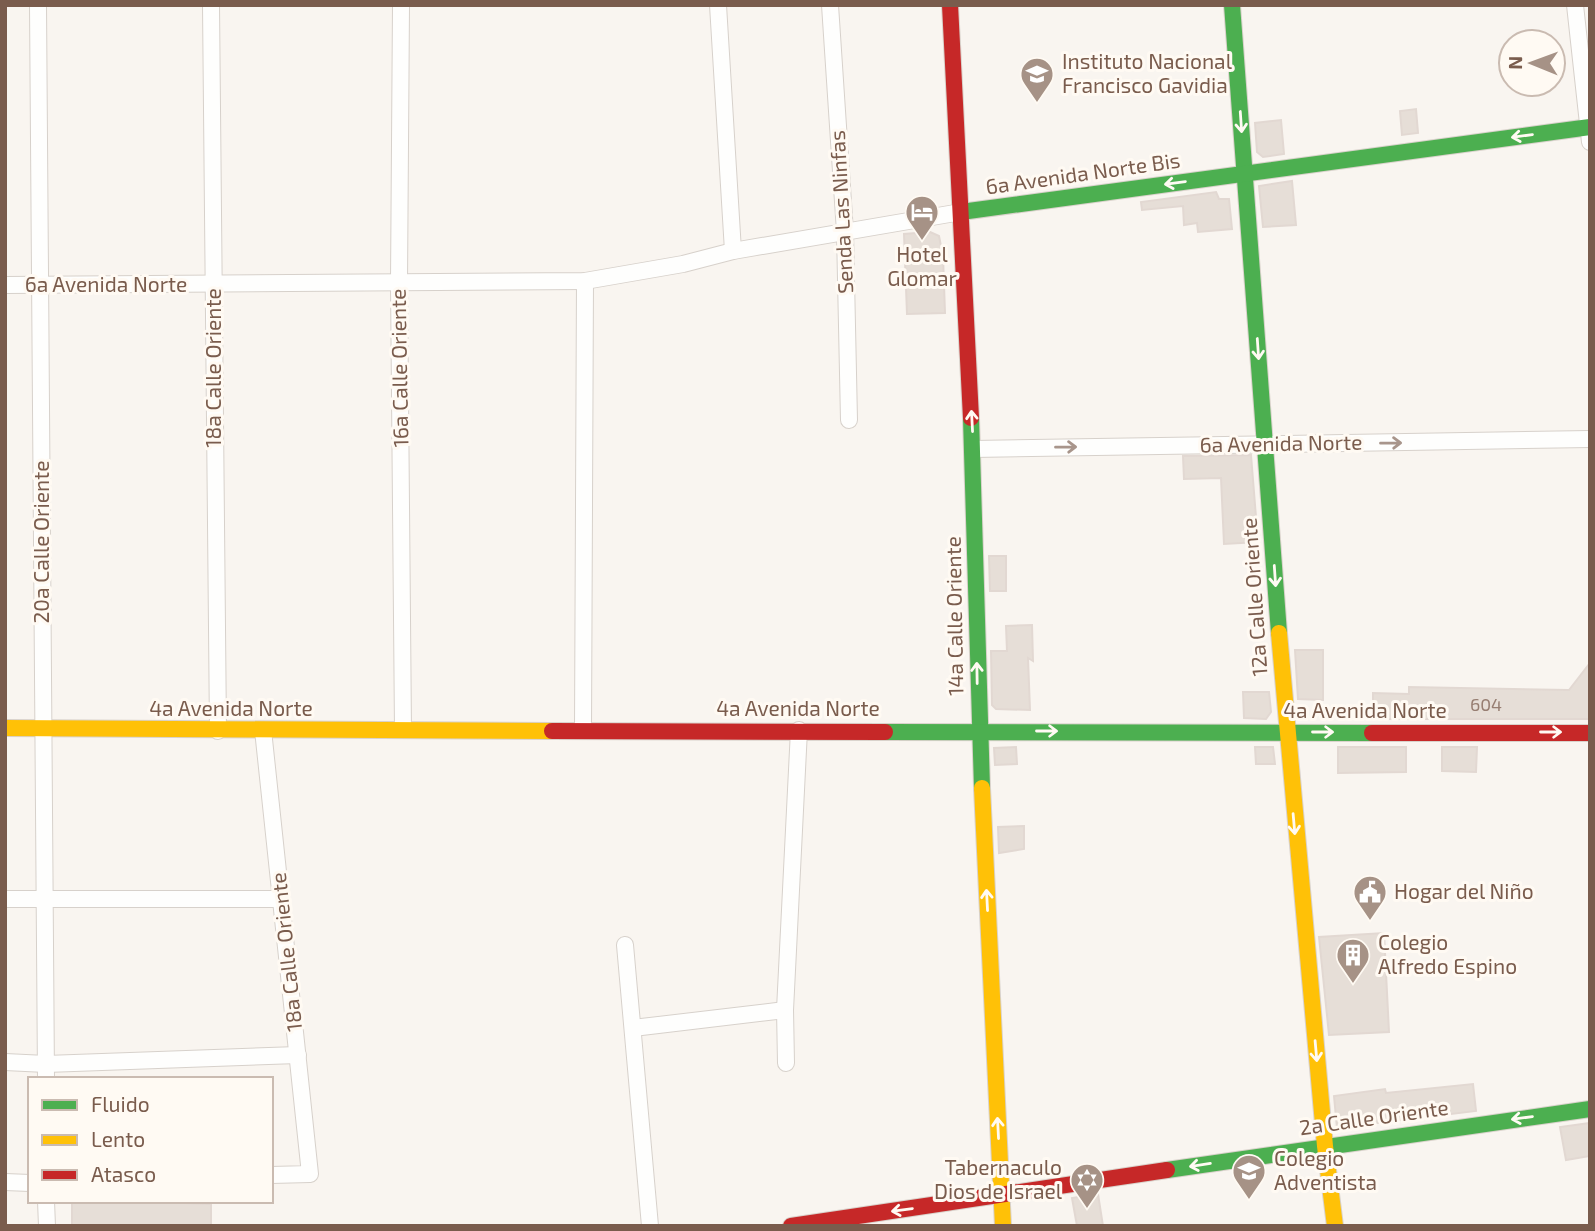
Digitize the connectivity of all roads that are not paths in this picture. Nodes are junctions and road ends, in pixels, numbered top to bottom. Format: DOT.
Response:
graph roads {
  1 [pos="38,5"];
  2 [pos="211,5"];
  3 [pos="401,5"];
  4 [pos="718,5"];
  5 [pos="830,5"];
  6 [pos="950,5"];
  7 [pos="1232,5"];
  8 [pos="1575,5"];
  9 [pos="1589,132"];
  10 [pos="1245,173"];
  11 [pos="961,212"];
  12 [pos="845,232"];
  13 [pos="733,251"];
  14 [pos="585,281"];
  15 [pos="399,282"];
  16 [pos="214,284"];
  17 [pos="5,285"];
  18 [pos="40,286"];
  19 [pos="849,420"];
  20 [pos="1590,439"];
  21 [pos="1265,445"];
  22 [pos="973,449"];
  23 [pos="5,728"];
  24 [pos="43,729"];
  25 [pos="263,730"];
  26 [pos="403,730"];
  27 [pos="583,730"];
  28 [pos="794,730"];
  29 [pos="218,731"];
  30 [pos="979,731"];
  31 [pos="1286,732"];
  32 [pos="1590,733"];
  33 [pos="5,899"];
  34 [pos="281,899"];
  35 [pos="43,900"];
  36 [pos="625,944"];
  37 [pos="785,1010"];
  38 [pos="633,1028"];
  39 [pos="298,1055"];
  40 [pos="5,1062"];
  41 [pos="786,1063"];
  42 [pos="46,1071"];
  43 [pos="1590,1109"];
  44 [pos="1325,1146"];
  45 [pos="273,1175"];
  46 [pos="5,1182"];
  47 [pos="28,1183"];
  48 [pos="1001,1196"];
  49 [pos="46,1203"];
  50 [pos="47,1226"];
  51 [pos="650,1226"];
  52 [pos="791,1226"];
  53 [pos="1003,1226"];
  54 [pos="1335,1226"];
  1 -- 18 [label="street, 20a Calle Oriente"];
  2 -- 16 [label="street, 18a Calle Oriente"];
  3 -- 15 [label="street, 16a Calle Oriente"];
  4 -- 13 [label="street"];
  5 -- 12 [label="street, Senda Las Ninfas"];
  6 -- 11 [label="street, 14a Calle Oriente"];
  7 -- 10 [label="street, 12a Calle Oriente, one-way"];
  8 -- 9 [label="street"];
  9 -- 10 [label="street, 6a Avenida Norte Bis, one-way"];
  10 -- 11 [label="street, 6a Avenida Norte Bis, one-way"];
  10 -- 21 [label="street, 12a Calle Oriente, one-way"];
  11 -- 12 [label="street, 6a Avenida Norte Bis"];
  22 -- 11 [label="street, 14a Calle Oriente, one-way"];
  12 -- 13 [label="street, 6a Avenida Norte Bis"];
  12 -- 19 [label="street, Senda Las Ninfas"];
  13 -- 14 [label="street, 6a Avenida Norte Bis"];
  14 -- 15 [label="street, 6a Avenida Norte"];
  14 -- 27 [label="street"];
  15 -- 16 [label="street, 6a Avenida Norte"];
  15 -- 26 [label="street, 16a Calle Oriente"];
  16 -- 18 [label="street, 6a Avenida Norte"];
  16 -- 29 [label="street, 18a Calle Oriente"];
  17 -- 18 [label="street, 6a Avenida Norte"];
  18 -- 24 [label="street, 20a Calle Oriente"];
  21 -- 20 [label="street, 6a Avenida Norte, one-way"];
  22 -- 21 [label="street, 6a Avenida Norte, one-way"];
  21 -- 31 [label="street, 12a Calle Oriente, one-way"];
  30 -- 22 [label="street, 14a Calle Oriente, one-way"];
  23 -- 24 [label="street, 4a Avenida Norte"];
  24 -- 29 [label="street, 4a Avenida Norte"];
  24 -- 35 [label="street, 20a Calle Oriente"];
  25 -- 26 [label="street, 4a Avenida Norte"];
  25 -- 29 [label="street, 4a Avenida Norte"];
  25 -- 34 [label="street, 18a Calle Oriente"];
  26 -- 27 [label="street, 4a Avenida Norte"];
  27 -- 28 [label="street, 4a Avenida Norte"];
  28 -- 30 [label="street, 4a Avenida Norte"];
  28 -- 37 [label="street"];
  30 -- 31 [label="street, 4a Avenida Norte, one-way"];
  48 -- 30 [label="street, 14a Calle Oriente, one-way"];
  31 -- 32 [label="street, 4a Avenida Norte, one-way"];
  31 -- 44 [label="street, 12a Calle Oriente, one-way"];
  33 -- 35 [label="street"];
  34 -- 35 [label="street"];
  34 -- 39 [label="street, 18a Calle Oriente"];
  35 -- 42 [label="street, 20a Calle Oriente"];
  36 -- 38 [label="street"];
  37 -- 38 [label="street"];
  37 -- 41 [label="street"];
  38 -- 51 [label="street"];
  39 -- 42 [label="street"];
  39 -- 45 [label="street, 18a Calle Oriente"];
  40 -- 42 [label="street"];
  43 -- 44 [label="street, 2a Calle Oriente, one-way"];
  44 -- 48 [label="street, 2a Calle Oriente, one-way"];
  44 -- 54 [label="street, 12a Calle Oriente"];
  46 -- 47 [label="street"];
  48 -- 52 [label="street, 2a Calle Oriente, one-way"];
  48 -- 53 [label="street, 14a Calle Oriente"];
  49 -- 50 [label="street"];
}
